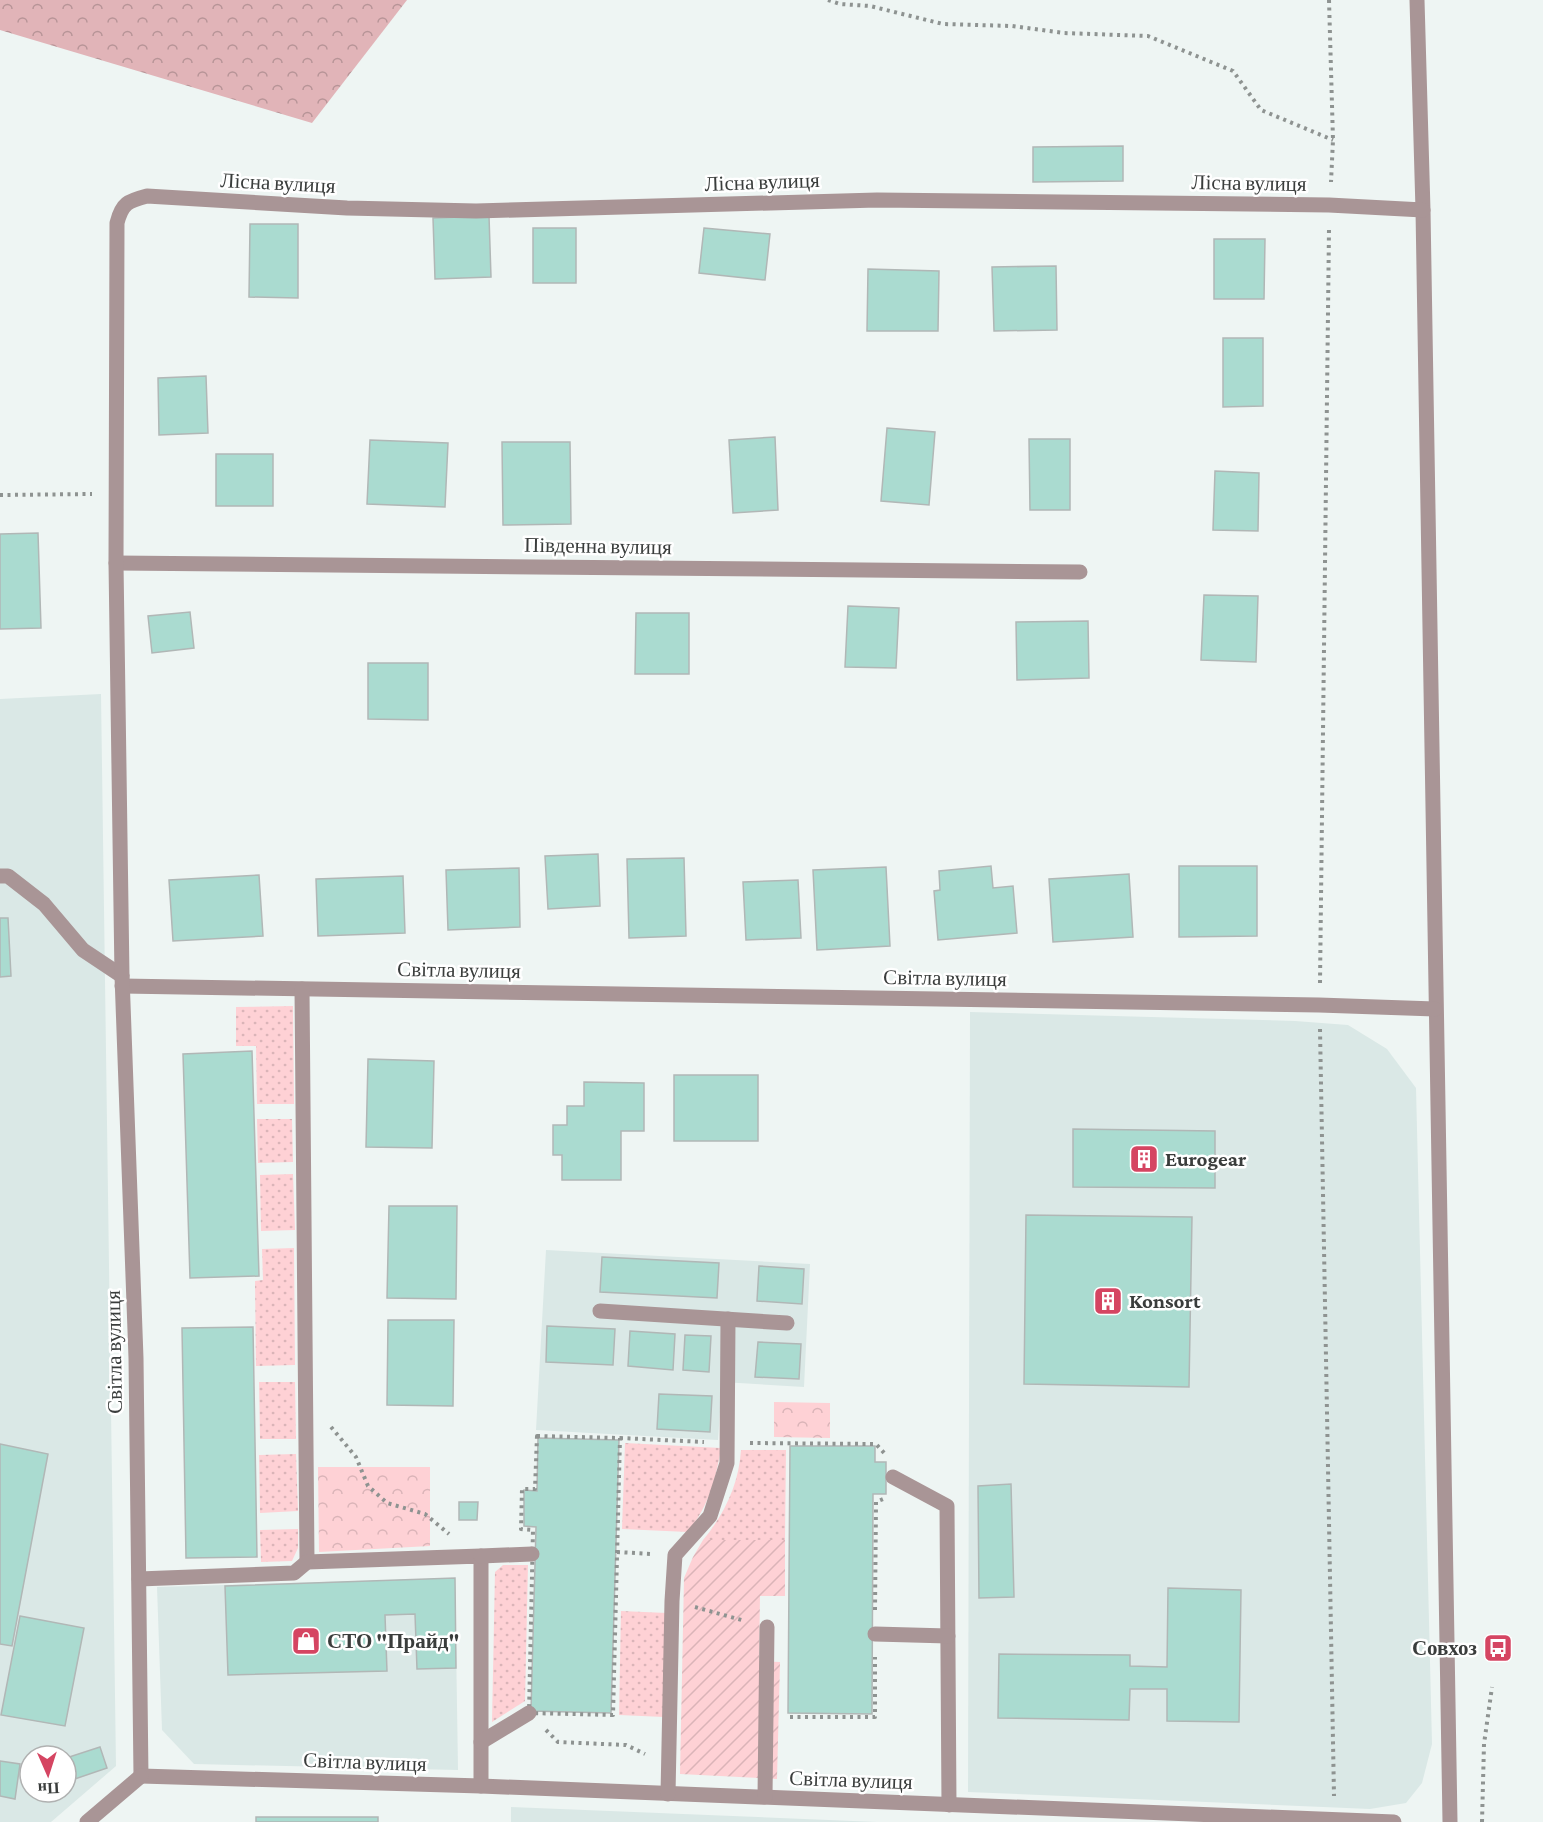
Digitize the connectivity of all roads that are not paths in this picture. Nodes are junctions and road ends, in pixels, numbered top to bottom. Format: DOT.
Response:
graph roads {
  1 [pos="1417,0"];
  2 [pos="1423,210"];
  3 [pos="116,562"];
  4 [pos="1080,572"];
  5 [pos="0,876"];
  6 [pos="122,981"];
  7 [pos="302,989"];
  8 [pos="1435,1009"];
  9 [pos="600,1311"];
  10 [pos="728,1319"];
  11 [pos="787,1323"];
  12 [pos="893,1478"];
  13 [pos="532,1554"];
  14 [pos="475,1556"];
  15 [pos="307,1562"];
  16 [pos="140,1579"];
  17 [pos="767,1627"];
  18 [pos="875,1634"];
  19 [pos="948,1636"];
  20 [pos="533,1716"];
  21 [pos="481,1742"];
  22 [pos="141,1776"];
  23 [pos="481,1786"];
  24 [pos="668,1794"];
  25 [pos="765,1797"];
  26 [pos="949,1804"];
  27 [pos="87,1822"];
  28 [pos="1394,1822"];
  29 [pos="1450,1822"];
  1 -- 2 [label="street"];
  2 -- 3 [label="street, Лісна вулиця"];
  2 -- 8 [label="street"];
  3 -- 4 [label="street, Південна вулиця"];
  3 -- 6 [label="street"];
  5 -- 6 [label="street"];
  6 -- 7 [label="street, Світла вулиця"];
  6 -- 16 [label="street, Світла вулиця"];
  7 -- 8 [label="street, Світла вулиця"];
  7 -- 15 [label="street"];
  8 -- 29 [label="street"];
  9 -- 10 [label="street"];
  10 -- 11 [label="street"];
  10 -- 24 [label="street"];
  12 -- 19 [label="street"];
  13 -- 14 [label="street"];
  14 -- 15 [label="street"];
  14 -- 21 [label="street"];
  15 -- 16 [label="street"];
  16 -- 22 [label="street, Світла вулиця"];
  17 -- 25 [label="street"];
  18 -- 19 [label="street"];
  19 -- 26 [label="street"];
  20 -- 21 [label="street"];
  21 -- 23 [label="street"];
  22 -- 23 [label="street, Світла вулиця"];
  22 -- 27 [label="street"];
  23 -- 24 [label="street, Світла вулиця"];
  24 -- 25 [label="street, Світла вулиця"];
  25 -- 26 [label="street, Світла вулиця"];
  26 -- 28 [label="street, Світла вулиця"];
}
